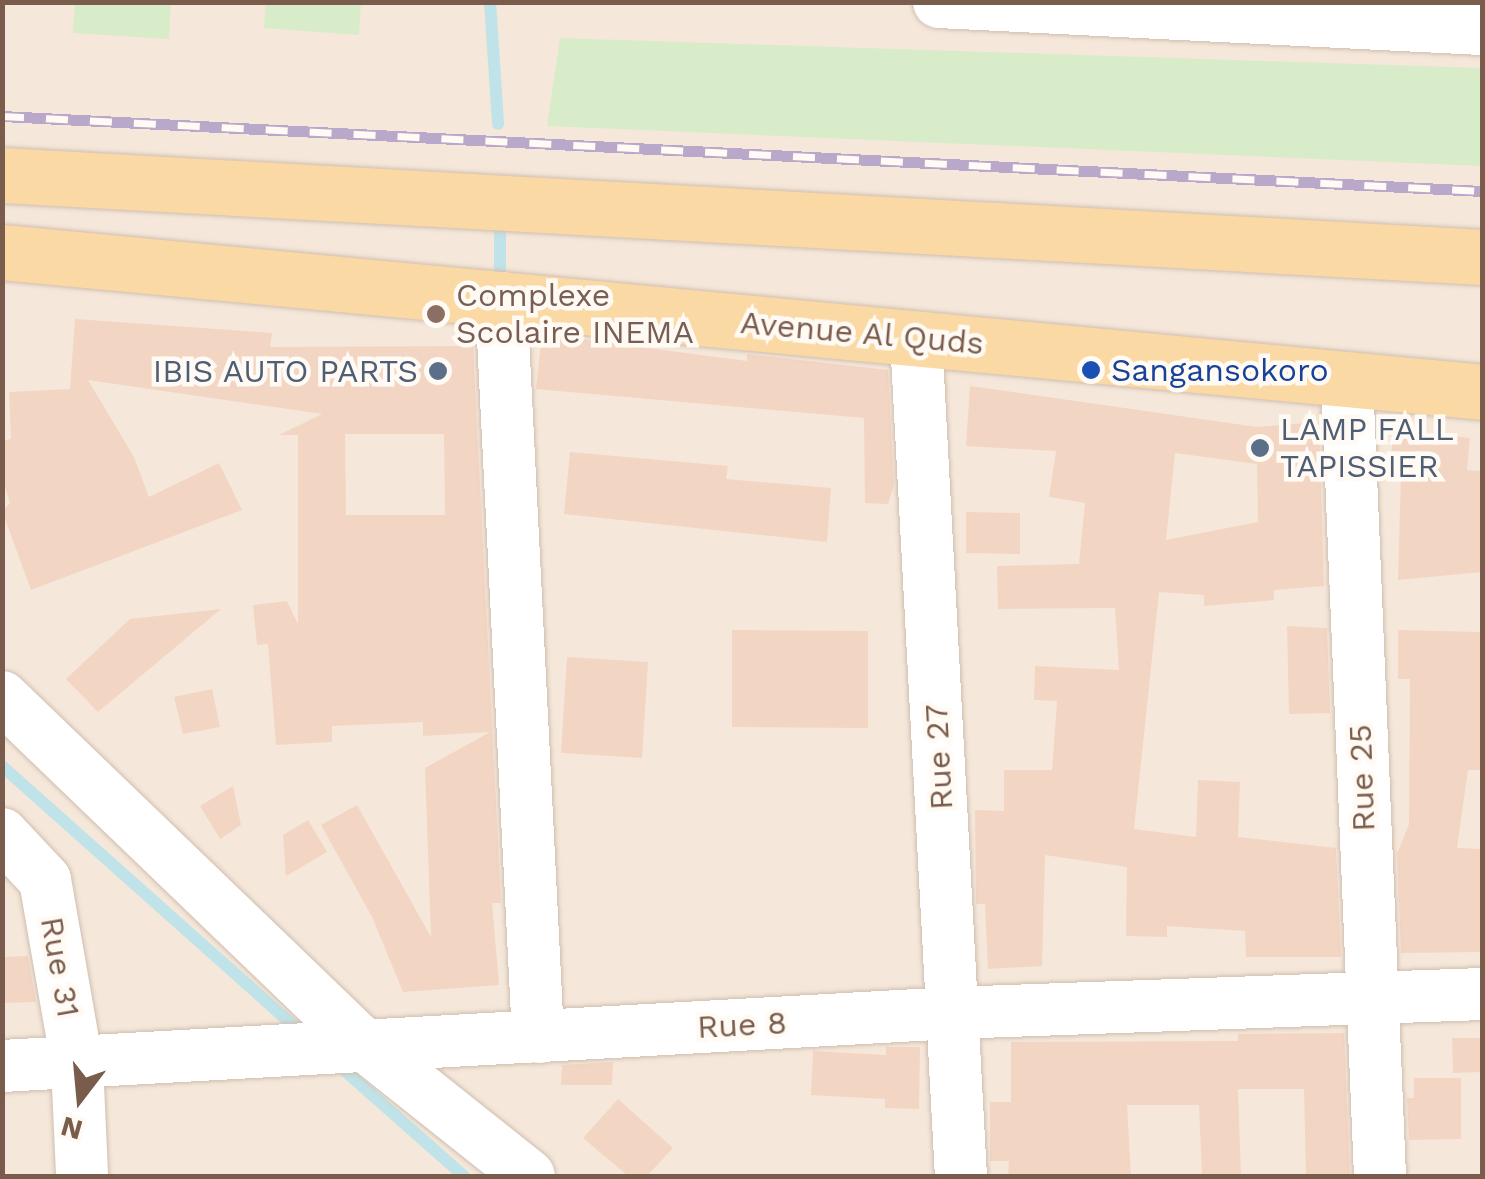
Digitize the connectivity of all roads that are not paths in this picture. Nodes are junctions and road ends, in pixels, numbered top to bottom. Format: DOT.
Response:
graph roads {
  1 [pos="940,2"];
  2 [pos="1362,13"];
  3 [pos="1482,29"];
  4 [pos="2,175"];
  5 [pos="2,252"];
  6 [pos="1482,257"];
  7 [pos="500,298"];
  8 [pos="916,338"];
  9 [pos="1347,379"];
  10 [pos="1482,392"];
  11 [pos="2,697"];
  12 [pos="2,834"];
  13 [pos="1482,994"];
  14 [pos="1370,998"];
  15 [pos="952,1012"];
  16 [pos="538,1037"];
  17 [pos="362,1043"];
  18 [pos="77,1064"];
  19 [pos="2,1066"];
  20 [pos="82,1176"];
  21 [pos="528,1176"];
  22 [pos="961,1176"];
  23 [pos="1380,1176"];
  1 -- 2 [label="street"];
  2 -- 3 [label="street"];
  4 -- 6 [label="main road"];
  5 -- 7 [label="main road, Avenue Al Quds"];
  7 -- 8 [label="main road, Avenue Al Quds"];
  7 -- 16 [label="street"];
  8 -- 9 [label="main road, Avenue Al Quds"];
  8 -- 15 [label="street, Rue 27"];
  9 -- 10 [label="main road, Avenue Al Quds"];
  9 -- 14 [label="street, Rue 25"];
  11 -- 17 [label="street"];
  12 -- 18 [label="street, Rue 31"];
  13 -- 14 [label="street, Rue 8"];
  14 -- 15 [label="street, Rue 8"];
  14 -- 23 [label="street, Rue 25"];
  15 -- 16 [label="street, Rue 8"];
  15 -- 22 [label="street, Rue 27"];
  16 -- 17 [label="street, Rue 8"];
  17 -- 18 [label="street, Rue 8"];
  17 -- 21 [label="street"];
  18 -- 19 [label="street, Rue 8"];
  18 -- 20 [label="street, Rue 31"];
}
